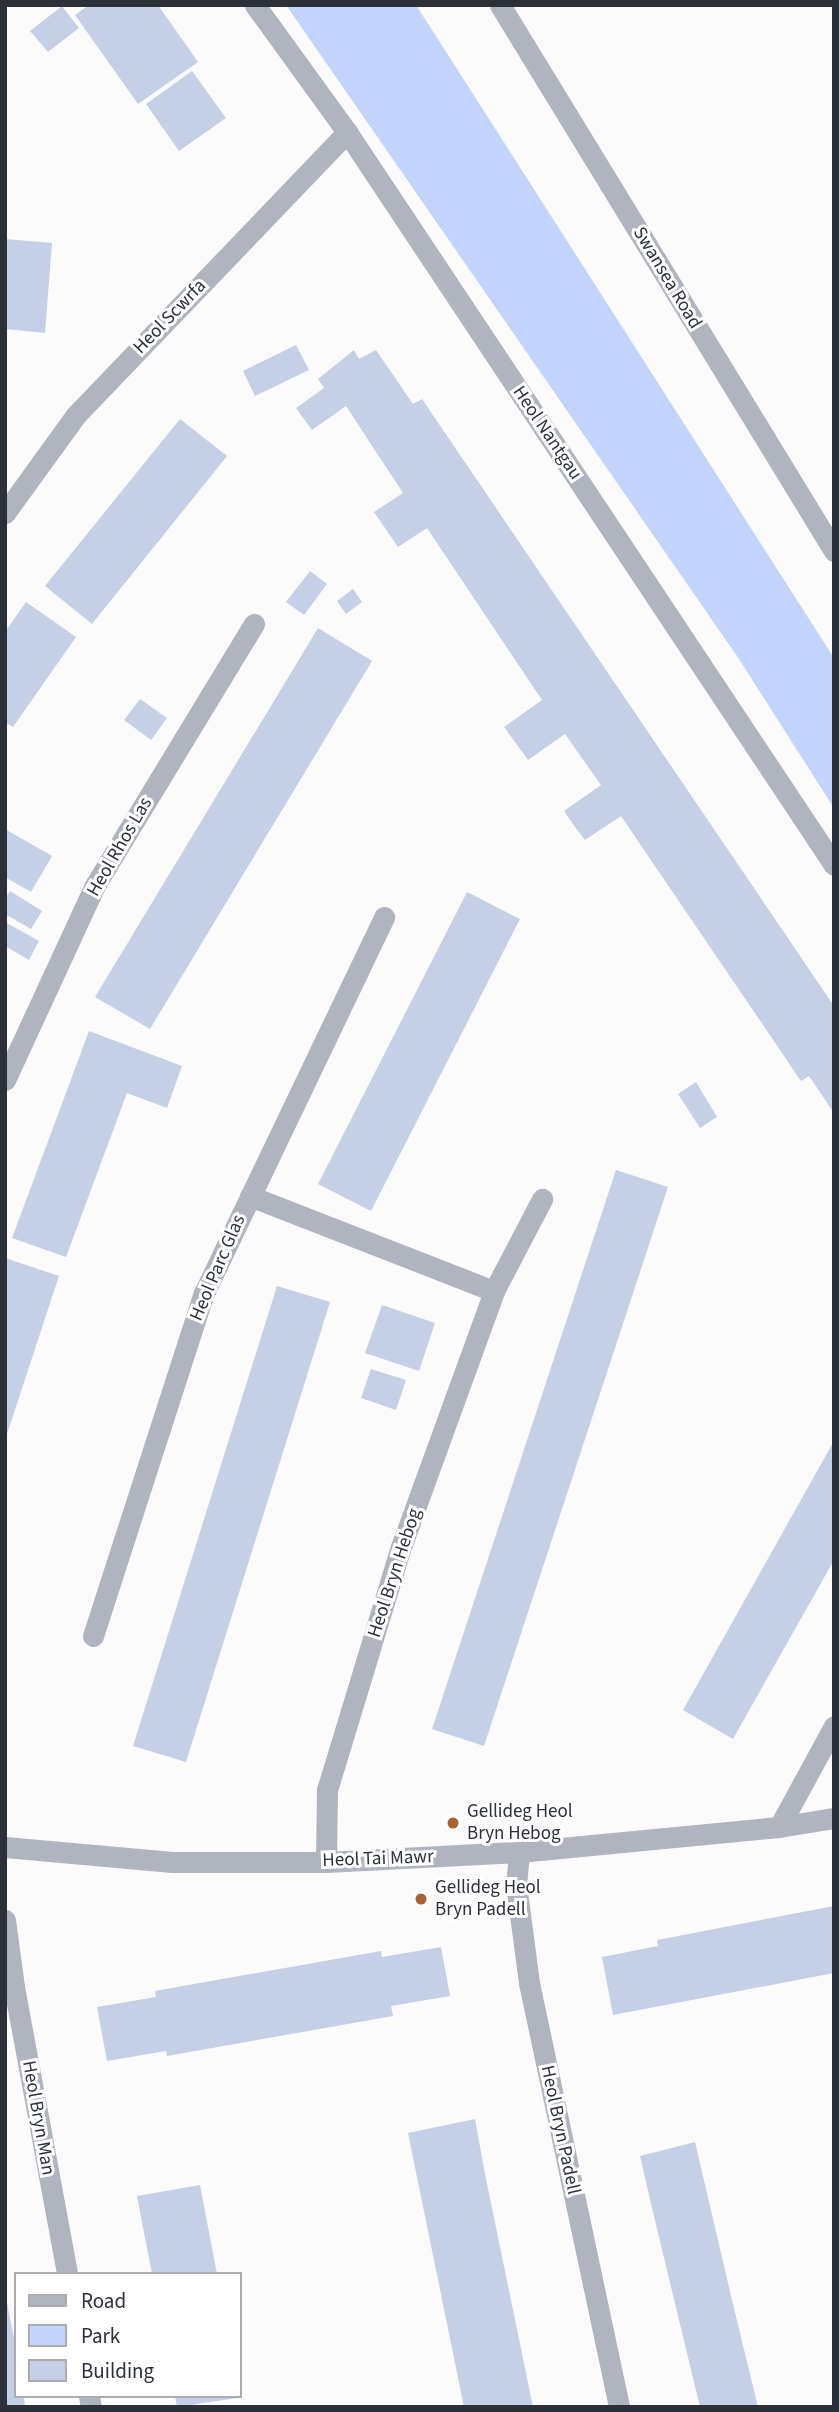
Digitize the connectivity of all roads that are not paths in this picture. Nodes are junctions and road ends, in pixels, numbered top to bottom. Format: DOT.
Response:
graph roads {
  1 [pos="255,5"];
  2 [pos="500,5"];
  3 [pos="346,132"];
  4 [pos="5,513"];
  5 [pos="834,551"];
  6 [pos="254,624"];
  7 [pos="834,865"];
  8 [pos="384,917"];
  9 [pos="5,1080"];
  10 [pos="250,1196"];
  11 [pos="542,1199"];
  12 [pos="494,1291"];
  13 [pos="93,1636"];
  14 [pos="834,1726"];
  15 [pos="834,1818"];
  16 [pos="779,1827"];
  17 [pos="5,1847"];
  18 [pos="519,1852"];
  19 [pos="326,1861"];
  20 [pos="5,1920"];
  21 [pos="67,2272"];
  22 [pos="619,2407"];
  1 -- 3 [label="street, Heol Nantgau"];
  2 -- 5 [label="street, Swansea Road"];
  3 -- 4 [label="street, Heol Scwrfa"];
  3 -- 7 [label="street, Heol Nantgau"];
  6 -- 9 [label="street, Heol Rhos Las"];
  8 -- 10 [label="street, Heol Parc Glas"];
  10 -- 12 [label="street"];
  10 -- 13 [label="street, Heol Parc Glas"];
  11 -- 12 [label="street, Heol Bryn Hebog"];
  12 -- 19 [label="street, Heol Bryn Hebog"];
  14 -- 16 [label="street"];
  15 -- 16 [label="street, Heol Tai Mawr"];
  16 -- 18 [label="street, Heol Tai Mawr"];
  17 -- 19 [label="street, Heol Tai Mawr"];
  18 -- 19 [label="street, Heol Tai Mawr"];
  18 -- 22 [label="street, Heol Bryn Padell"];
  20 -- 21 [label="street, Heol Bryn Man"];
}
